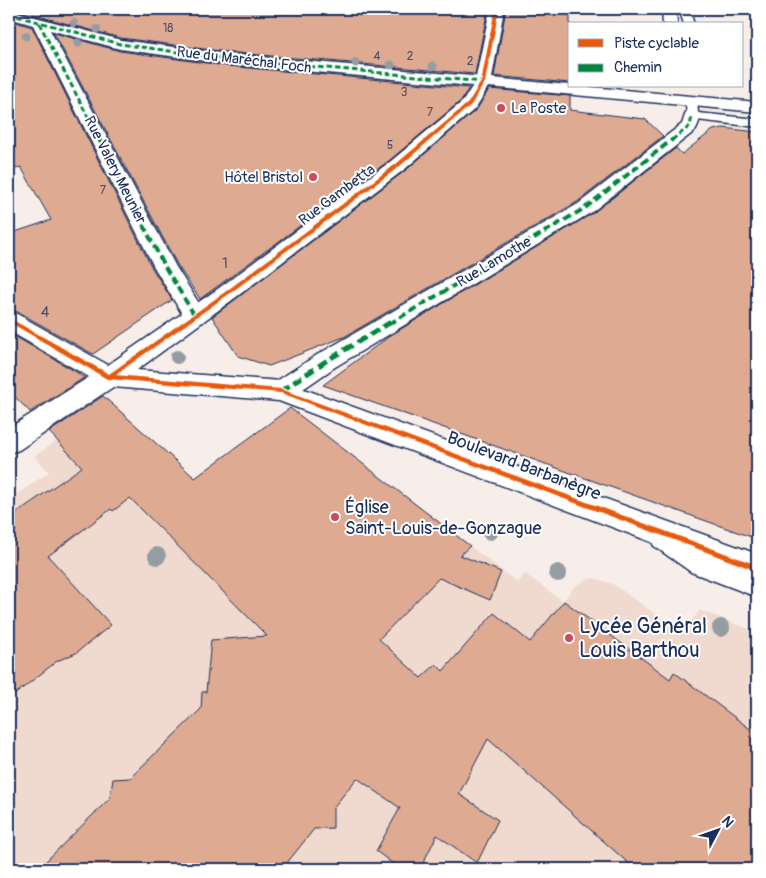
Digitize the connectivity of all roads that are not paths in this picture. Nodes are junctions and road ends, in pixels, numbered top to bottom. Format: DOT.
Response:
graph roads {
  1 [pos="497,9"];
  2 [pos="669,9"];
  3 [pos="684,9"];
  4 [pos="9,14"];
  5 [pos="670,22"];
  6 [pos="688,22"];
  7 [pos="39,23"];
  8 [pos="483,82"];
  9 [pos="689,101"];
  10 [pos="757,106"];
  11 [pos="757,123"];
  12 [pos="195,316"];
  13 [pos="9,320"];
  14 [pos="109,377"];
  15 [pos="281,391"];
  16 [pos="9,442"];
  17 [pos="639,525"];
  18 [pos="757,568"];
  19 [pos="757,587"];
  1 -- 8 [label="street, Rue Gambetta"];
  2 -- 5 [label="street"];
  3 -- 6 [label="lane"];
  4 -- 7 [label="street, Rue du Maréchal Foch"];
  7 -- 8 [label="street, Rue du Maréchal Foch"];
  7 -- 12 [label="street, Rue Valery Meunier"];
  8 -- 9 [label="street, Rue du Maréchal Foch"];
  8 -- 12 [label="street, Rue Gambetta"];
  9 -- 10 [label="street, Rue du Maréchal Foch"];
  9 -- 11 [label="lane"];
  9 -- 15 [label="street, Rue Lamothe"];
  12 -- 14 [label="street, Rue Gambetta"];
  13 -- 14 [label="street"];
  14 -- 15 [label="street, Boulevard Barbanègre"];
  14 -- 16 [label="street, Rue Gambetta"];
  15 -- 17 [label="street, Boulevard Barbanègre"];
  17 -- 18 [label="street, Boulevard Barbanègre"];
  17 -- 19 [label="lane"];
}
